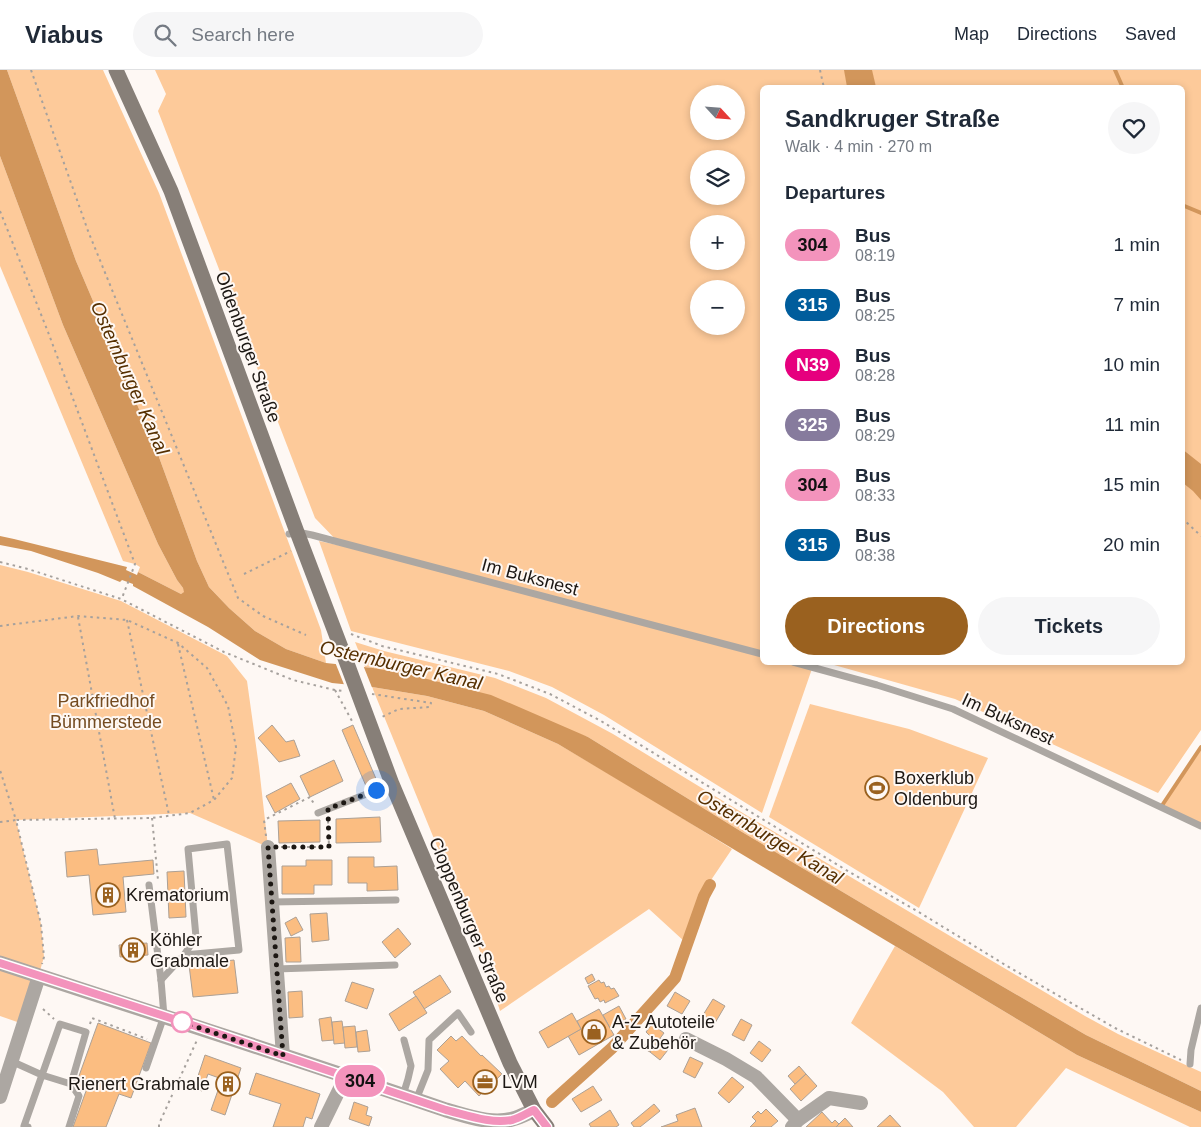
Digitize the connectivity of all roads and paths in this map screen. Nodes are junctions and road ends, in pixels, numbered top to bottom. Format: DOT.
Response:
graph roads {
  1 [pos="31,70"];
  2 [pos="116,70"];
  3 [pos="820,70"];
  4 [pos="823,85"];
  5 [pos="0,211"];
  6 [pos="1185,521"];
  7 [pos="293,533"];
  8 [pos="1201,536"];
  9 [pos="295,549"];
  10 [pos="0,562"];
  11 [pos="244,574"];
  12 [pos="121,599"];
  13 [pos="78,616"];
  14 [pos="127,620"];
  15 [pos="0,626"];
  16 [pos="306,635"];
  17 [pos="343,636"];
  18 [pos="178,643"];
  19 [pos="760,653"];
  20 [pos="804,665"];
  21 [pos="335,690"];
  22 [pos="357,692"];
  23 [pos="374,720"];
  24 [pos="352,721"];
  25 [pos="0,770"];
  26 [pos="392,784"];
  27 [pos="214,800"];
  28 [pos="328,809"];
  29 [pos="318,813"];
  30 [pos="169,816"];
  31 [pos="152,818"];
  32 [pos="115,819"];
  33 [pos="16,820"];
  34 [pos="0,822"];
  35 [pos="1201,826"];
  36 [pos="268,847"];
  37 [pos="149,885"];
  38 [pos="396,900"];
  39 [pos="271,902"];
  40 [pos="184,955"];
  41 [pos="0,963"];
  42 [pos="395,965"];
  43 [pos="276,969"];
  44 [pos="39,976"];
  45 [pos="161,980"];
  46 [pos="31,998"];
  47 [pos="1201,1008"];
  48 [pos="164,1016"];
  49 [pos="60,1024"];
  50 [pos="202,1028"];
  51 [pos="86,1032"];
  52 [pos="471,1032"];
  53 [pos="686,1039"];
  54 [pos="404,1040"];
  55 [pos="154,1041"];
  56 [pos="283,1056"];
  57 [pos="11,1061"];
  58 [pos="1190,1064"];
  59 [pos="146,1068"];
  60 [pos="42,1074"];
  61 [pos="346,1076"];
  62 [pos="71,1084"];
  63 [pos="0,1097"];
  64 [pos="410,1097"];
  65 [pos="861,1103"];
  66 [pos="534,1110"];
  67 [pos="795,1123"];
  68 [pos="505,1124"];
  69 [pos="28,1127"];
  70 [pos="69,1127"];
  71 [pos="159,1127"];
  72 [pos="321,1127"];
  73 [pos="547,1127"];
  1 -- 16 [label="path"];
  2 -- 7 [label="main road, Oldenburger Straße"];
  3 -- 4 [label="path"];
  5 -- 12 [label="path"];
  6 -- 8 [label="path"];
  7 -- 17 [label="main road, Oldenburger Straße"];
  7 -- 19 [label="lane, Im Buksnest"];
  9 -- 11 [label="path"];
  10 -- 12 [label="path"];
  12 -- 21 [label="path"];
  13 -- 14 [label="path"];
  13 -- 15 [label="path"];
  13 -- 32 [label="path"];
  14 -- 18 [label="path"];
  14 -- 30 [label="path"];
  17 -- 22 [label="main road, Oldenburger Straße"];
  17 -- 58 [label="path"];
  18 -- 27 [label="path"];
  18 -- 27 [label="path"];
  20 -- 35 [label="lane, Im Buksnest"];
  21 -- 22 [label="path"];
  21 -- 24 [label="path"];
  22 -- 23 [label="main road, Cloppenburger Straße"];
  22 -- 23 [label="path"];
  23 -- 26 [label="main road, Cloppenburger Straße"];
  25 -- 33 [label="path"];
  26 -- 28 [label="lane"];
  26 -- 66 [label="main road, Cloppenburger Straße"];
  27 -- 30 [label="path"];
  28 -- 29 [label="lane"];
  28 -- 36 [label="path"];
  29 -- 36 [label="path"];
  30 -- 31 [label="path"];
  31 -- 32 [label="path"];
  31 -- 37 [label="path"];
  32 -- 33 [label="path"];
  33 -- 34 [label="path"];
  33 -- 44 [label="path"];
  36 -- 39 [label="street"];
  37 -- 45 [label="lane"];
  38 -- 39 [label="lane"];
  39 -- 43 [label="street"];
  40 -- 40 [label="lane"];
  40 -- 45 [label="lane"];
  41 -- 44 [label="street"];
  42 -- 43 [label="lane"];
  43 -- 56 [label="street"];
  44 -- 46 [label="street"];
  44 -- 48 [label="street"];
  45 -- 48 [label="lane"];
  46 -- 49 [label="path"];
  46 -- 57 [label="street"];
  47 -- 58 [label="lane"];
  48 -- 50 [label="street"];
  48 -- 55 [label="lane"];
  49 -- 51 [label="lane"];
  49 -- 60 [label="lane"];
  50 -- 56 [label="street"];
  50 -- 71 [label="path"];
  51 -- 55 [label="path"];
  51 -- 62 [label="lane"];
  52 -- 64 [label="lane"];
  53 -- 67 [label="street"];
  54 -- 64 [label="lane"];
  55 -- 59 [label="lane"];
  56 -- 61 [label="street"];
  57 -- 60 [label="lane"];
  57 -- 63 [label="street"];
  60 -- 62 [label="lane"];
  60 -- 69 [label="lane"];
  61 -- 64 [label="street"];
  61 -- 72 [label="street"];
  62 -- 70 [label="lane"];
  64 -- 68 [label="street"];
  65 -- 67 [label="street"];
  66 -- 68 [label="street"];
  66 -- 73 [label="main road, Cloppenburger Straße"];
}
